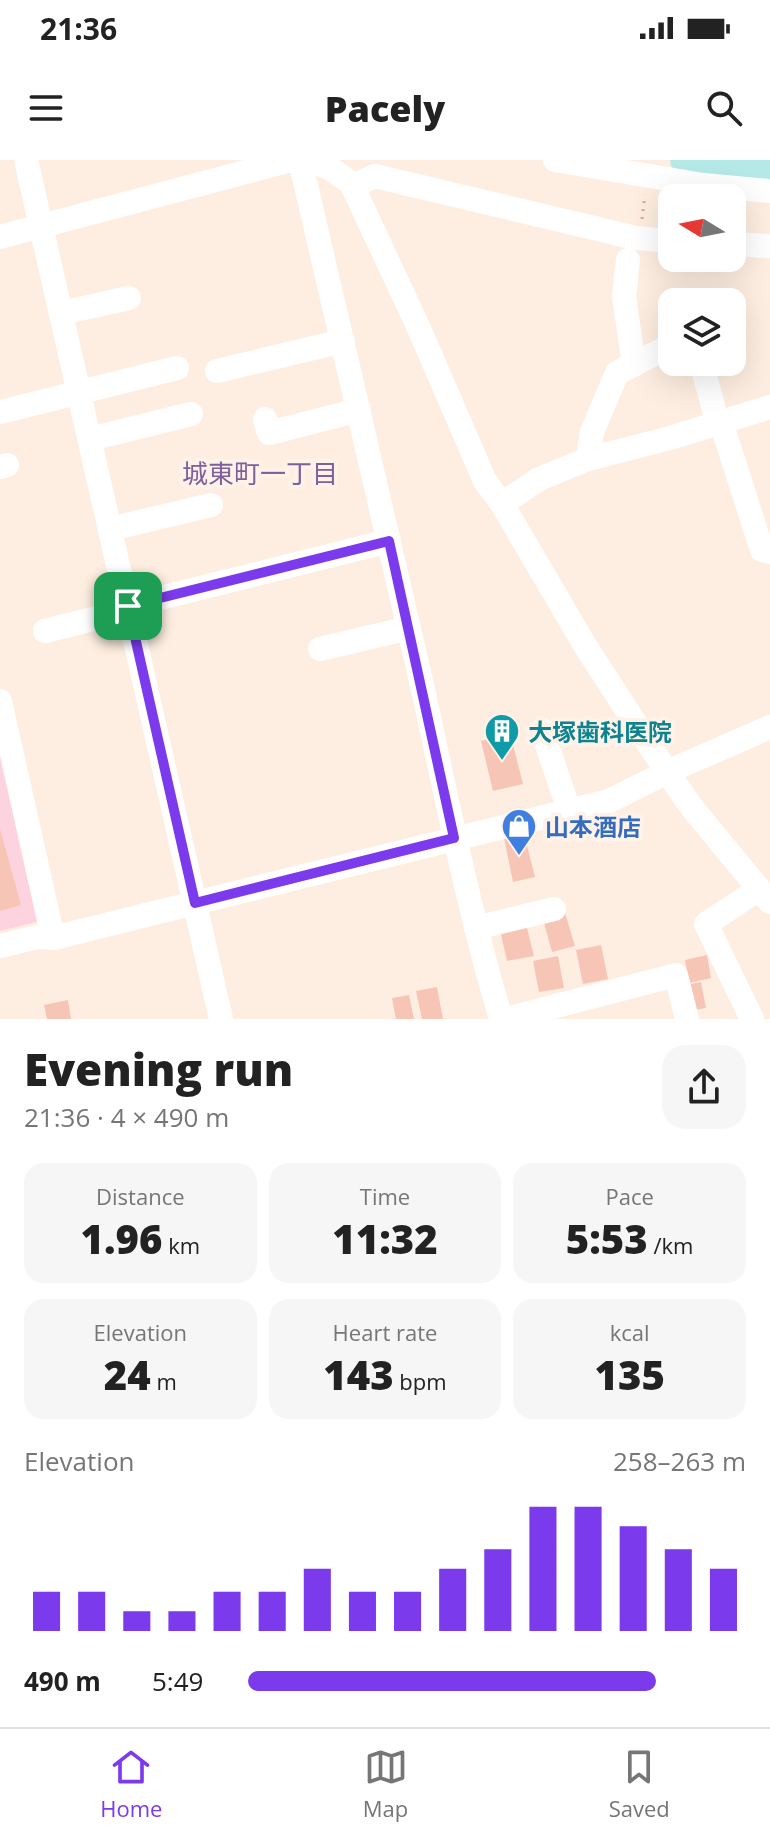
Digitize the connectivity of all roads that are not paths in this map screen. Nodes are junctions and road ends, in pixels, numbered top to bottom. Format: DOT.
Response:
graph roads {
  1 [pos="26,160"];
  2 [pos="291,160"];
  3 [pos="303,160"];
  4 [pos="555,160"];
  5 [pos="353,186"];
  6 [pos="770,191"];
  7 [pos="41,227"];
  8 [pos="0,237"];
  9 [pos="658,244"];
  10 [pos="746,245"];
  11 [pos="770,246"];
  12 [pos="633,249"];
  13 [pos="129,298"];
  14 [pos="61,313"];
  15 [pos="343,341"];
  16 [pos="658,352"];
  17 [pos="177,368"];
  18 [pos="617,370"];
  19 [pos="217,371"];
  20 [pos="705,376"];
  21 [pos="80,391"];
  22 [pos="770,407"];
  23 [pos="359,410"];
  24 [pos="0,412"];
  25 [pos="191,414"];
  26 [pos="265,419"];
  27 [pos="721,422"];
  28 [pos="90,439"];
  29 [pos="588,459"];
  30 [pos="502,504"];
  31 [pos="211,505"];
  32 [pos="110,529"];
  33 [pos="389,541"];
  34 [pos="770,552"];
  35 [pos="128,608"];
  36 [pos="409,628"];
  37 [pos="45,631"];
  38 [pos="320,649"];
  39 [pos="0,701"];
  40 [pos="770,727"];
  41 [pos="542,730"];
  42 [pos="667,772"];
  43 [pos="569,810"];
  44 [pos="454,838"];
  45 [pos="764,896"];
  46 [pos="195,903"];
  47 [pos="554,909"];
  48 [pos="476,928"];
  49 [pos="53,938"];
  50 [pos="0,946"];
  51 [pos="221,1019"];
  52 [pos="504,1019"];
  53 [pos="687,1019"];
  54 [pos="752,1019"];
  1 -- 7 [label="street"];
  2 -- 7 [label="street"];
  3 -- 5 [label="street"];
  3 -- 15 [label="street"];
  4 -- 6 [label="street"];
  5 -- 12 [label="street"];
  5 -- 30 [label="street"];
  7 -- 8 [label="street"];
  7 -- 14 [label="street"];
  9 -- 12 [label="street"];
  10 -- 11 [label="street"];
  12 -- 18 [label="street"];
  13 -- 14 [label="street"];
  14 -- 21 [label="street"];
  15 -- 19 [label="street"];
  15 -- 23 [label="street"];
  16 -- 18 [label="street"];
  17 -- 21 [label="street"];
  18 -- 29 [label="street"];
  20 -- 27 [label="street"];
  21 -- 24 [label="street"];
  21 -- 28 [label="street"];
  22 -- 27 [label="street"];
  23 -- 26 [label="street"];
  23 -- 33 [label="street"];
  25 -- 28 [label="street"];
  27 -- 29 [label="street"];
  27 -- 34 [label="street"];
  28 -- 32 [label="street"];
  29 -- 30 [label="street"];
  30 -- 42 [label="street"];
  31 -- 32 [label="street"];
  32 -- 35 [label="street"];
  33 -- 35 [label="street"];
  33 -- 36 [label="street"];
  35 -- 37 [label="street"];
  35 -- 46 [label="street"];
  36 -- 38 [label="street"];
  36 -- 44 [label="street"];
  39 -- 49 [label="street"];
  40 -- 42 [label="street"];
  41 -- 43 [label="street"];
  42 -- 43 [label="street"];
  42 -- 45 [label="street"];
  43 -- 44 [label="street"];
  44 -- 46 [label="street"];
  44 -- 48 [label="street"];
  45 -- 54 [label="street"];
  46 -- 49 [label="street"];
  46 -- 51 [label="street"];
  47 -- 48 [label="street"];
  48 -- 52 [label="street"];
  49 -- 50 [label="street"];
  52 -- 53 [label="street"];
}
